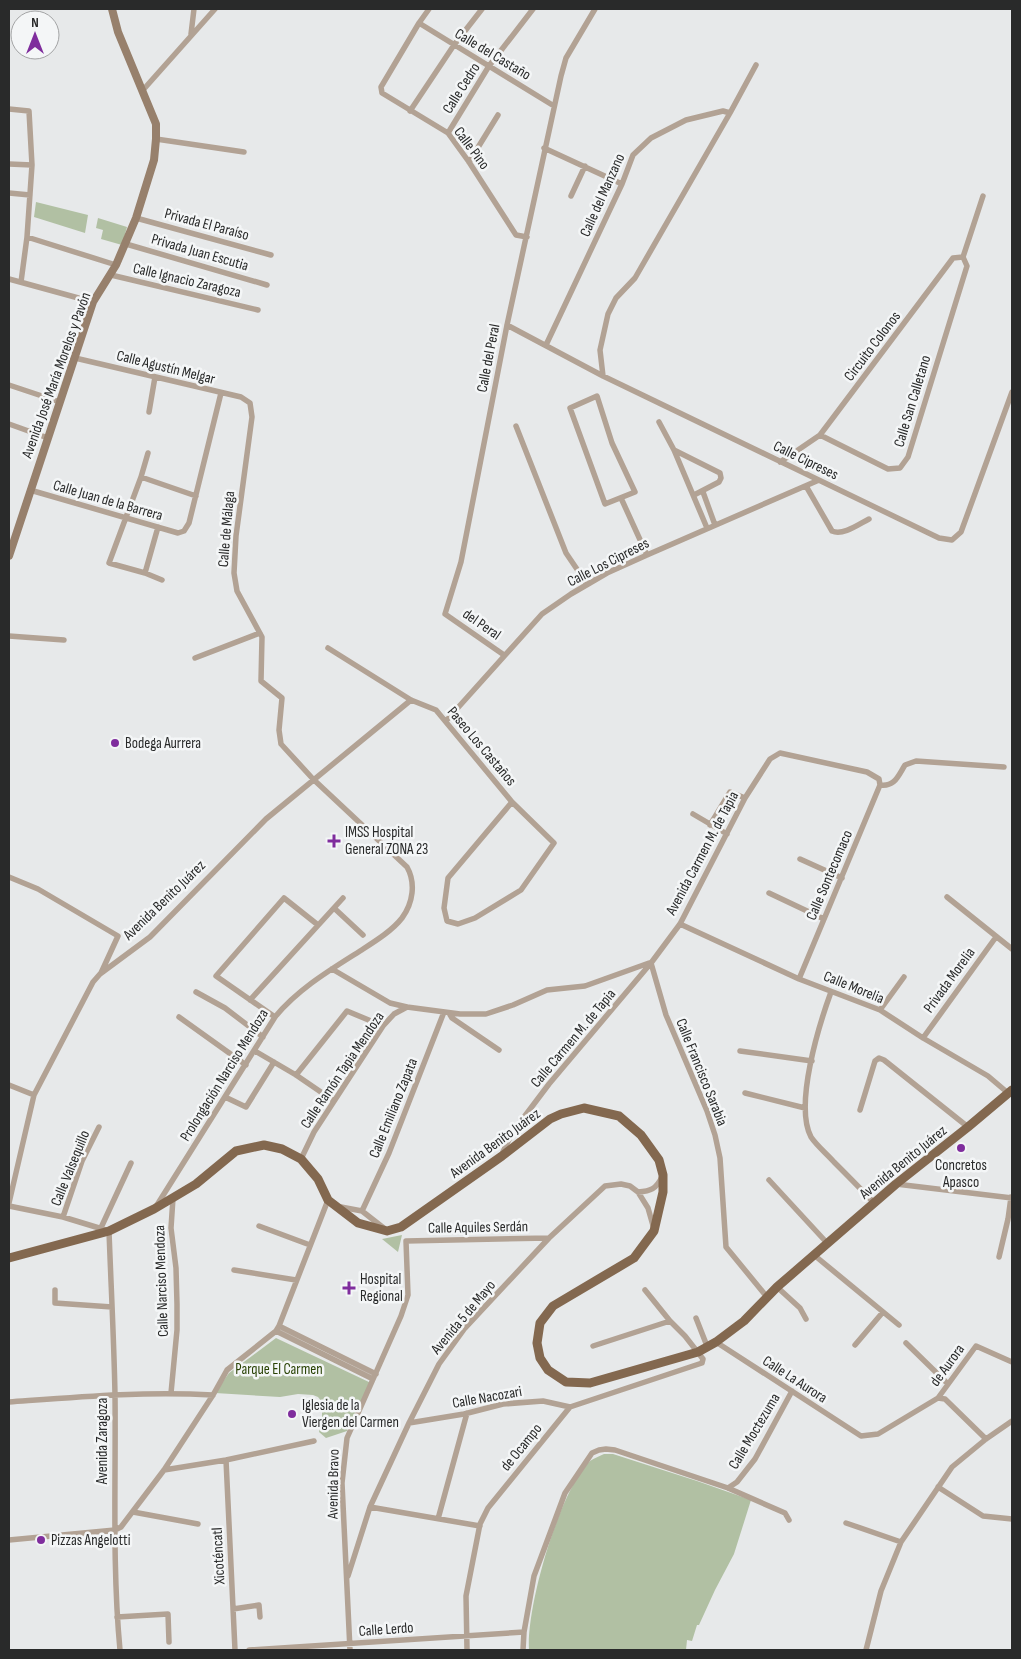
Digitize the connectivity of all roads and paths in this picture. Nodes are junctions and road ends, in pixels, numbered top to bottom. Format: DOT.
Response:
graph roads {
  1 [pos="112,9"];
  2 [pos="194,9"];
  3 [pos="215,9"];
  4 [pos="429,9"];
  5 [pos="482,9"];
  6 [pos="533,9"];
  7 [pos="596,9"];
  8 [pos="419,23"];
  9 [pos="191,34"];
  10 [pos="454,45"];
  11 [pos="756,65"];
  12 [pos="489,66"];
  13 [pos="143,90"];
  14 [pos="554,106"];
  15 [pos="9,109"];
  16 [pos="410,111"];
  17 [pos="730,113"];
  18 [pos="498,115"];
  19 [pos="448,133"];
  20 [pos="156,139"];
  21 [pos="544,148"];
  22 [pos="244,152"];
  23 [pos="469,162"];
  24 [pos="9,164"];
  25 [pos="32,165"];
  26 [pos="585,166"];
  27 [pos="622,184"];
  28 [pos="9,193"];
  29 [pos="30,195"];
  30 [pos="571,196"];
  31 [pos="983,196"];
  32 [pos="136,218"];
  33 [pos="27,237"];
  34 [pos="527,237"];
  35 [pos="126,244"];
  36 [pos="272,255"];
  37 [pos="964,257"];
  38 [pos="116,265"];
  39 [pos="111,275"];
  40 [pos="9,279"];
  41 [pos="21,282"];
  42 [pos="268,285"];
  43 [pos="93,302"];
  44 [pos="258,310"];
  45 [pos="507,325"];
  46 [pos="546,345"];
  47 [pos="75,358"];
  48 [pos="603,376"];
  49 [pos="155,377"];
  50 [pos="9,385"];
  51 [pos="1012,392"];
  52 [pos="221,393"];
  53 [pos="60,402"];
  54 [pos="250,403"];
  55 [pos="148,412"];
  56 [pos="659,422"];
  57 [pos="9,424"];
  58 [pos="516,426"];
  59 [pos="820,435"];
  60 [pos="48,438"];
  61 [pos="674,450"];
  62 [pos="798,450"];
  63 [pos="148,453"];
  64 [pos="792,454"];
  65 [pos="780,462"];
  66 [pos="141,477"];
  67 [pos="819,480"];
  68 [pos="806,486"];
  69 [pos="30,490"];
  70 [pos="703,492"];
  71 [pos="196,496"];
  72 [pos="694,496"];
  73 [pos="620,498"];
  74 [pos="126,518"];
  75 [pos="869,519"];
  76 [pos="715,525"];
  77 [pos="158,527"];
  78 [pos="708,528"];
  79 [pos="9,552"];
  80 [pos="647,555"];
  81 [pos="145,573"];
  82 [pos="162,580"];
  83 [pos="587,584"];
  84 [pos="445,614"];
  85 [pos="260,633"];
  86 [pos="9,636"];
  87 [pos="64,640"];
  88 [pos="328,648"];
  89 [pos="504,655"];
  90 [pos="195,658"];
  91 [pos="411,700"];
  92 [pos="446,721"];
  93 [pos="1004,767"];
  94 [pos="313,779"];
  95 [pos="879,782"];
  96 [pos="745,798"];
  97 [pos="512,802"];
  98 [pos="693,814"];
  99 [pos="710,825"];
  100 [pos="727,834"];
  101 [pos="800,859"];
  102 [pos="9,876"];
  103 [pos="842,878"];
  104 [pos="769,893"];
  105 [pos="947,897"];
  106 [pos="343,898"];
  107 [pos="334,908"];
  108 [pos="824,919"];
  109 [pos="680,924"];
  110 [pos="318,925"];
  111 [pos="363,935"];
  112 [pos="996,937"];
  113 [pos="1012,949"];
  114 [pos="651,963"];
  115 [pos="332,969"];
  116 [pos="100,974"];
  117 [pos="904,977"];
  118 [pos="799,979"];
  119 [pos="196,992"];
  120 [pos="831,992"];
  121 [pos="250,1000"];
  122 [pos="407,1007"];
  123 [pos="880,1010"];
  124 [pos="447,1012"];
  125 [pos="179,1017"];
  126 [pos="275,1017"];
  127 [pos="383,1026"];
  128 [pos="263,1036"];
  129 [pos="923,1038"];
  130 [pos="499,1050"];
  131 [pos="255,1051"];
  132 [pos="740,1052"];
  133 [pos="812,1061"];
  134 [pos="274,1062"];
  135 [pos="246,1065"];
  136 [pos="296,1075"];
  137 [pos="9,1085"];
  138 [pos="1010,1092"];
  139 [pos="745,1094"];
  140 [pos="34,1095"];
  141 [pos="225,1097"];
  142 [pos="334,1101"];
  143 [pos="805,1108"];
  144 [pos="860,1110"];
  145 [pos="99,1127"];
  146 [pos="968,1128"];
  147 [pos="502,1156"];
  148 [pos="301,1159"];
  149 [pos="131,1163"];
  150 [pos="663,1176"];
  151 [pos="769,1180"];
  152 [pos="896,1184"];
  153 [pos="638,1192"];
  154 [pos="1011,1197"];
  155 [pos="173,1198"];
  156 [pos="328,1200"];
  157 [pos="874,1203"];
  158 [pos="9,1205"];
  159 [pos="336,1206"];
  160 [pos="154,1209"];
  161 [pos="362,1211"];
  162 [pos="63,1217"];
  163 [pos="259,1226"];
  164 [pos="388,1231"];
  165 [pos="654,1231"];
  166 [pos="103,1232"];
  167 [pos="549,1238"];
  168 [pos="406,1242"];
  169 [pos="828,1244"];
  170 [pos="310,1245"];
  171 [pos="814,1255"];
  172 [pos="999,1257"];
  173 [pos="9,1258"];
  174 [pos="234,1270"];
  175 [pos="296,1280"];
  176 [pos="777,1287"];
  177 [pos="55,1290"];
  178 [pos="645,1290"];
  179 [pos="767,1297"];
  180 [pos="112,1307"];
  181 [pos="883,1312"];
  182 [pos="696,1318"];
  183 [pos="806,1318"];
  184 [pos="670,1321"];
  185 [pos="898,1325"];
  186 [pos="277,1328"];
  187 [pos="906,1343"];
  188 [pos="712,1344"];
  189 [pos="854,1345"];
  190 [pos="593,1346"];
  191 [pos="698,1352"];
  192 [pos="1012,1362"];
  193 [pos="375,1376"];
  194 [pos="948,1384"];
  195 [pos="792,1391"];
  196 [pos="171,1393"];
  197 [pos="115,1394"];
  198 [pos="213,1395"];
  199 [pos="938,1398"];
  200 [pos="9,1402"];
  201 [pos="570,1407"];
  202 [pos="466,1414"];
  203 [pos="1012,1421"];
  204 [pos="409,1423"];
  205 [pos="986,1439"];
  206 [pos="314,1441"];
  207 [pos="226,1460"];
  208 [pos="164,1470"];
  209 [pos="938,1487"];
  210 [pos="728,1488"];
  211 [pos="370,1506"];
  212 [pos="132,1512"];
  213 [pos="436,1517"];
  214 [pos="1012,1519"];
  215 [pos="790,1520"];
  216 [pos="846,1523"];
  217 [pos="198,1524"];
  218 [pos="480,1525"];
  219 [pos="114,1530"];
  220 [pos="9,1540"];
  221 [pos="901,1542"];
  222 [pos="346,1582"];
  223 [pos="233,1609"];
  224 [pos="117,1617"];
  225 [pos="260,1617"];
  226 [pos="524,1632"];
  227 [pos="467,1636"];
  228 [pos="169,1642"];
  229 [pos="349,1647"];
  230 [pos="120,1650"];
  231 [pos="235,1650"];
  232 [pos="249,1650"];
  233 [pos="467,1650"];
  234 [pos="523,1650"];
  235 [pos="866,1650"];
  1 -- 13 [label="main road, Avenida José María Morelos y Pavón"];
  2 -- 9 [label="street"];
  3 -- 9 [label="street"];
  4 -- 8 [label="street"];
  5 -- 10 [label="street"];
  6 -- 12 [label="street, Calle Cedro"];
  7 -- 14 [label="street, Calle del Peral"];
  8 -- 10 [label="street, Calle del Castaño"];
  8 -- 16 [label="street, Calle Pino"];
  9 -- 13 [label="street"];
  10 -- 12 [label="street, Calle del Castaño"];
  10 -- 16 [label="street"];
  11 -- 17 [label="street"];
  12 -- 14 [label="street, Calle del Castaño"];
  12 -- 19 [label="street, Calle Cedro"];
  13 -- 20 [label="main road, Avenida José María Morelos y Pavón"];
  14 -- 21 [label="street, Calle del Peral"];
  15 -- 25 [label="street"];
  16 -- 19 [label="street, Calle Pino"];
  17 -- 27 [label="street, Calle del Manzano"];
  17 -- 48 [label="street"];
  18 -- 23 [label="street"];
  19 -- 23 [label="street, Calle Pino"];
  20 -- 22 [label="street"];
  20 -- 32 [label="main road, Avenida José María Morelos y Pavón"];
  21 -- 26 [label="street"];
  21 -- 34 [label="street, Calle del Peral"];
  23 -- 34 [label="street, Calle Pino"];
  24 -- 25 [label="street"];
  25 -- 29 [label="street"];
  26 -- 27 [label="street"];
  26 -- 30 [label="street"];
  27 -- 46 [label="street, Calle del Manzano"];
  28 -- 29 [label="street"];
  29 -- 33 [label="street"];
  31 -- 37 [label="street, Calle San Calletano"];
  32 -- 35 [label="main road, Avenida José María Morelos y Pavón"];
  32 -- 36 [label="street, Privada El Paraíso"];
  33 -- 38 [label="street"];
  33 -- 41 [label="street"];
  34 -- 45 [label="street, Calle del Peral"];
  35 -- 38 [label="main road, Avenida José María Morelos y Pavón"];
  35 -- 42 [label="street, Privada Juan Escutia"];
  37 -- 59 [label="street, Circuito Colonos"];
  37 -- 59 [label="street, Calle San Calletano"];
  38 -- 39 [label="main road, Avenida José María Morelos y Pavón"];
  39 -- 43 [label="main road, Avenida José María Morelos y Pavón"];
  39 -- 44 [label="street, Calle Ignacio Zaragoza"];
  40 -- 41 [label="street"];
  41 -- 43 [label="street"];
  43 -- 47 [label="main road, Avenida José María Morelos y Pavón"];
  45 -- 46 [label="street, Calle Cipreses"];
  45 -- 84 [label="street, Calle del Peral"];
  46 -- 48 [label="street, Calle Cipreses"];
  47 -- 49 [label="street, Calle Agustín Melgar"];
  47 -- 53 [label="main road, Avenida José María Morelos y Pavón"];
  48 -- 65 [label="street, Calle Cipreses"];
  49 -- 52 [label="street, Calle Agustín Melgar"];
  49 -- 55 [label="street"];
  50 -- 53 [label="street"];
  51 -- 67 [label="street, Calle Cipreses"];
  52 -- 54 [label="street, Calle Agustín Melgar"];
  52 -- 71 [label="street"];
  53 -- 60 [label="main road, Avenida José María Morelos y Pavón"];
  54 -- 85 [label="street, Calle de Málaga"];
  56 -- 61 [label="street"];
  57 -- 60 [label="street"];
  58 -- 83 [label="street"];
  59 -- 62 [label="street, Circuito Colonos"];
  60 -- 69 [label="main road, Avenida José María Morelos y Pavón"];
  61 -- 70 [label="street"];
  61 -- 72 [label="street"];
  63 -- 66 [label="street"];
  64 -- 65 [label="street"];
  65 -- 67 [label="street, Calle Cipreses"];
  66 -- 71 [label="street"];
  66 -- 74 [label="street"];
  67 -- 68 [label="street, Calle Los Cipreses"];
  68 -- 75 [label="street"];
  68 -- 76 [label="street, Calle Los Cipreses"];
  69 -- 74 [label="street, Calle Juan de la Barrera"];
  69 -- 79 [label="main road, Avenida José María Morelos y Pavón"];
  70 -- 72 [label="street"];
  70 -- 76 [label="street"];
  71 -- 77 [label="street, Calle Juan de la Barrera"];
  72 -- 78 [label="street"];
  73 -- 73 [label="street"];
  73 -- 80 [label="street"];
  74 -- 77 [label="street, Calle Juan de la Barrera"];
  74 -- 81 [label="street"];
  76 -- 78 [label="street, Calle Los Cipreses"];
  77 -- 81 [label="street"];
  78 -- 80 [label="street, Calle Los Cipreses"];
  80 -- 83 [label="street, Calle Los Cipreses"];
  81 -- 82 [label="street"];
  83 -- 89 [label="street, Calle Los Cipreses"];
  84 -- 89 [label="street, del Peral"];
  85 -- 90 [label="street"];
  85 -- 94 [label="street, Calle de Málaga"];
  86 -- 87 [label="street"];
  88 -- 91 [label="street, Paseo Los Castaños"];
  89 -- 92 [label="street, Calle Los Cipreses"];
  91 -- 92 [label="street, Paseo Los Castaños"];
  91 -- 94 [label="street, Avenida Benito Juárez"];
  92 -- 97 [label="street, Paseo Los Castaños"];
  93 -- 95 [label="street"];
  94 -- 115 [label="street, Prolongación Narciso Mendoza"];
  94 -- 116 [label="street, Avenida Benito Juárez"];
  95 -- 96 [label="street, Avenida Carmen M. de Tapia"];
  95 -- 103 [label="street, Calle Sontecomaco"];
  96 -- 99 [label="street"];
  96 -- 100 [label="street, Avenida Carmen M. de Tapia"];
  97 -- 97 [label="street, Paseo Los Castaños"];
  98 -- 99 [label="street"];
  99 -- 100 [label="street"];
  100 -- 109 [label="street, Avenida Carmen M. de Tapia"];
  101 -- 103 [label="street"];
  102 -- 116 [label="street"];
  103 -- 108 [label="street, Calle Sontecomaco"];
  104 -- 108 [label="street"];
  105 -- 112 [label="street"];
  106 -- 107 [label="street"];
  107 -- 110 [label="street"];
  107 -- 111 [label="street"];
  108 -- 118 [label="street, Calle Sontecomaco"];
  109 -- 114 [label="street, Avenida Carmen M. de Tapia"];
  109 -- 118 [label="street, Calle Morelia"];
  110 -- 121 [label="street"];
  110 -- 121 [label="street"];
  112 -- 113 [label="street"];
  112 -- 129 [label="street, Privada Morelia"];
  114 -- 124 [label="street"];
  114 -- 147 [label="street, Calle Carmen M. de Tapia"];
  114 -- 179 [label="street, Calle Francisco Sarabia"];
  115 -- 122 [label="street"];
  115 -- 126 [label="street, Prolongación Narciso Mendoza"];
  116 -- 140 [label="street, Avenida Benito Juárez"];
  117 -- 123 [label="street"];
  118 -- 120 [label="street, Calle Morelia"];
  119 -- 128 [label="street"];
  120 -- 123 [label="street, Calle Morelia"];
  120 -- 133 [label="street"];
  121 -- 126 [label="street"];
  122 -- 124 [label="street"];
  122 -- 127 [label="street, Calle Ramón Tapia Mendoza"];
  123 -- 129 [label="street, Calle Morelia"];
  124 -- 130 [label="street"];
  124 -- 161 [label="street, Calle Emiliano Zapata"];
  125 -- 135 [label="street"];
  126 -- 128 [label="street, Prolongación Narciso Mendoza"];
  127 -- 136 [label="street"];
  127 -- 142 [label="street, Calle Ramón Tapia Mendoza"];
  128 -- 131 [label="street, Prolongación Narciso Mendoza"];
  129 -- 138 [label="street, Calle Morelia"];
  131 -- 134 [label="street"];
  131 -- 135 [label="street, Prolongación Narciso Mendoza"];
  132 -- 133 [label="street"];
  133 -- 143 [label="street"];
  134 -- 136 [label="street"];
  134 -- 141 [label="street"];
  135 -- 141 [label="street, Prolongación Narciso Mendoza"];
  136 -- 142 [label="street"];
  137 -- 140 [label="street"];
  138 -- 146 [label="main road, Avenida Benito Juárez"];
  139 -- 143 [label="street"];
  140 -- 158 [label="street, Avenida Benito Juárez"];
  141 -- 160 [label="street, Prolongación Narciso Mendoza"];
  142 -- 148 [label="street, Calle Ramón Tapia Mendoza"];
  143 -- 157 [label="street"];
  144 -- 146 [label="street"];
  145 -- 162 [label="street, Calle Valsequillo"];
  146 -- 152 [label="main road, Avenida Benito Juárez"];
  147 -- 150 [label="main road, Avenida Benito Juárez"];
  147 -- 164 [label="main road, Avenida Benito Juárez"];
  148 -- 155 [label="main road"];
  148 -- 156 [label="main road"];
  149 -- 166 [label="street"];
  150 -- 153 [label="street"];
  150 -- 165 [label="main road, Avenida Benito Juárez"];
  151 -- 169 [label="street"];
  152 -- 154 [label="street"];
  152 -- 157 [label="main road, Avenida Benito Juárez"];
  153 -- 165 [label="street"];
  153 -- 167 [label="street, Avenida 5 de Mayo"];
  154 -- 172 [label="street"];
  155 -- 160 [label="main road"];
  155 -- 196 [label="street, Calle Narciso Mendoza"];
  156 -- 159 [label="main road"];
  156 -- 170 [label="street"];
  157 -- 169 [label="main road, Avenida Benito Juárez"];
  158 -- 162 [label="street, Calle Valsequillo"];
  159 -- 161 [label="street"];
  159 -- 164 [label="main road"];
  160 -- 166 [label="main road"];
  161 -- 164 [label="street"];
  162 -- 166 [label="street, Calle Valsequillo"];
  163 -- 170 [label="street"];
  165 -- 191 [label="main road, Avenida Benito Juárez"];
  166 -- 173 [label="main road"];
  166 -- 180 [label="street, Avenida Zaragoza"];
  167 -- 168 [label="street, Calle Aquiles Serdán"];
  167 -- 204 [label="street, Avenida 5 de Mayo"];
  168 -- 193 [label="street, Avenida Bravo"];
  169 -- 171 [label="main road, Avenida Benito Juárez"];
  170 -- 175 [label="street"];
  171 -- 176 [label="main road, Avenida Benito Juárez"];
  171 -- 181 [label="street"];
  174 -- 175 [label="street"];
  175 -- 186 [label="street"];
  176 -- 179 [label="main road, Avenida Benito Juárez"];
  176 -- 183 [label="street"];
  177 -- 180 [label="street"];
  178 -- 184 [label="street"];
  179 -- 188 [label="main road, Avenida Benito Juárez"];
  180 -- 197 [label="street, Avenida Zaragoza"];
  181 -- 185 [label="street"];
  181 -- 189 [label="street"];
  182 -- 188 [label="street"];
  184 -- 190 [label="street"];
  184 -- 191 [label="street"];
  186 -- 193 [label="street"];
  186 -- 198 [label="street"];
  187 -- 194 [label="street"];
  188 -- 191 [label="main road, Avenida Benito Juárez"];
  188 -- 195 [label="street, Calle La Aurora"];
  191 -- 201 [label="street"];
  192 -- 194 [label="street, de Aurora"];
  193 -- 222 [label="street, Avenida Bravo"];
  194 -- 199 [label="street, de Aurora"];
  195 -- 199 [label="street, Calle La Aurora"];
  195 -- 210 [label="street, Calle Moctezuma"];
  196 -- 197 [label="street"];
  196 -- 198 [label="street"];
  197 -- 200 [label="street"];
  197 -- 219 [label="street, Avenida Zaragoza"];
  198 -- 208 [label="street"];
  199 -- 205 [label="street"];
  201 -- 202 [label="street, Calle Nacozari"];
  201 -- 218 [label="street, de Ocampo"];
  202 -- 204 [label="street, Calle Nacozari"];
  202 -- 213 [label="street"];
  203 -- 205 [label="street"];
  204 -- 211 [label="street, Avenida 5 de Mayo"];
  205 -- 209 [label="street"];
  206 -- 207 [label="street"];
  207 -- 208 [label="street"];
  207 -- 223 [label="street, Xicoténcatl"];
  208 -- 212 [label="street"];
  209 -- 214 [label="street"];
  209 -- 221 [label="street"];
  210 -- 215 [label="street"];
  210 -- 226 [label="street"];
  211 -- 213 [label="street"];
  211 -- 222 [label="street, Avenida 5 de Mayo"];
  212 -- 217 [label="street"];
  212 -- 219 [label="street"];
  213 -- 218 [label="street"];
  216 -- 221 [label="street"];
  218 -- 227 [label="street, de Ocampo"];
  219 -- 220 [label="street"];
  219 -- 224 [label="street, Avenida Zaragoza"];
  221 -- 235 [label="street"];
  222 -- 229 [label="street, Avenida Bravo"];
  223 -- 225 [label="street"];
  223 -- 231 [label="street, Xicoténcatl"];
  224 -- 228 [label="street"];
  224 -- 230 [label="street, Avenida Zaragoza"];
  226 -- 227 [label="street, Calle Lerdo"];
  226 -- 234 [label="street"];
  227 -- 229 [label="street, Calle Lerdo"];
  227 -- 233 [label="street, de Ocampo"];
  229 -- 232 [label="street, Calle Lerdo"];
}
